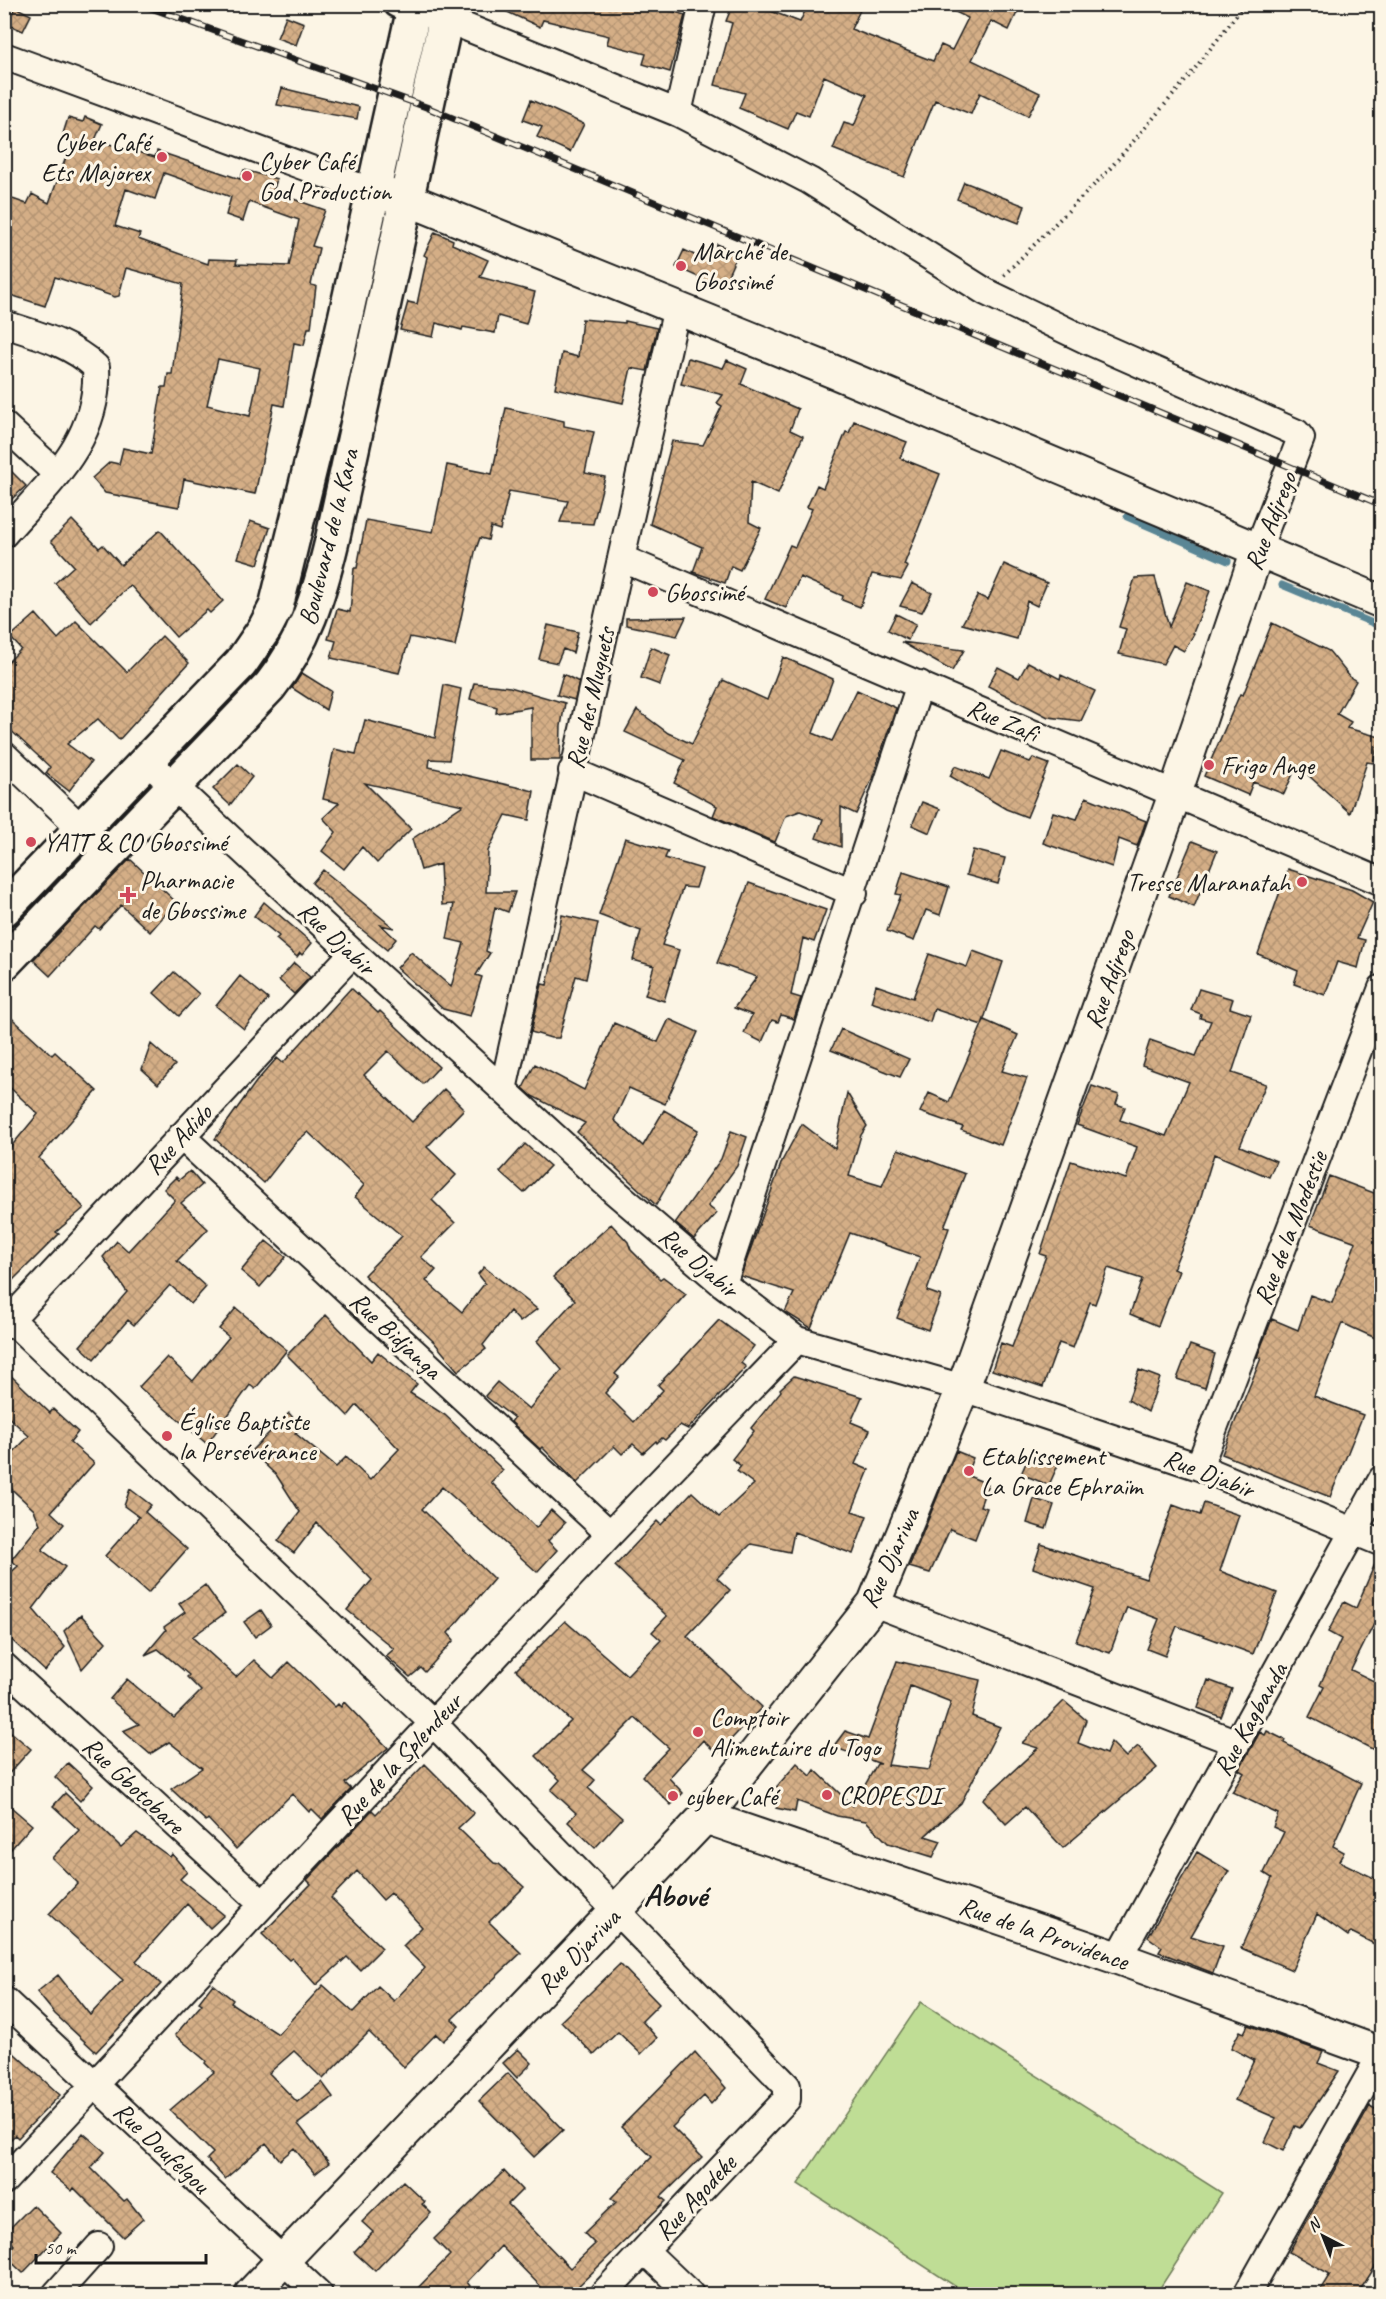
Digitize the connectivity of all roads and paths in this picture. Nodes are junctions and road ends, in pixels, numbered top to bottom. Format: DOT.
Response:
graph roads {
  1 [pos="703,4"];
  2 [pos="1245,4"];
  3 [pos="410,7"];
  4 [pos="447,12"];
  5 [pos="4,56"];
  6 [pos="678,113"];
  7 [pos="373,192"];
  8 [pos="407,200"];
  9 [pos="986,292"];
  10 [pos="677,307"];
  11 [pos="4,324"];
  12 [pos="4,425"];
  13 [pos="57,474"];
  14 [pos="4,534"];
  15 [pos="1258,549"];
  16 [pos="623,559"];
  17 [pos="1382,602"];
  18 [pos="920,684"];
  19 [pos="4,756"];
  20 [pos="148,762"];
  21 [pos="572,771"];
  22 [pos="176,787"];
  23 [pos="1175,794"];
  24 [pos="82,829"];
  25 [pos="108,854"];
  26 [pos="1382,882"];
  27 [pos="854,893"];
  28 [pos="4,909"];
  29 [pos="352,953"];
  30 [pos="4,963"];
  31 [pos="1382,988"];
  32 [pos="503,1090"];
  33 [pos="181,1136"];
  34 [pos="723,1284"];
  35 [pos="7,1319"];
  36 [pos="797,1340"];
  37 [pos="963,1388"];
  38 [pos="1199,1467"];
  39 [pos="1382,1479"];
  40 [pos="1352,1531"];
  41 [pos="610,1534"];
  42 [pos="1382,1543"];
  43 [pos="874,1603"];
  44 [pos="4,1666"];
  45 [pos="433,1723"];
  46 [pos="1237,1743"];
  47 [pos="705,1817"];
  48 [pos="263,1904"];
  49 [pos="616,1911"];
  50 [pos="1118,1958"];
  51 [pos="4,2000"];
  52 [pos="1381,2053"];
  53 [pos="94,2084"];
  54 [pos="4,2181"];
  55 [pos="99,2246"];
  56 [pos="645,2251"];
  57 [pos="283,2261"];
  58 [pos="56,2295"];
  59 [pos="251,2295"];
  60 [pos="319,2295"];
  61 [pos="603,2295"];
  62 [pos="690,2295"];
  63 [pos="1247,2295"];
  1 -- 6 [label="street"];
  2 -- 9 [label="path"];
  3 -- 4 [label="street"];
  3 -- 7 [label="main road, Boulevard de la Kara"];
  4 -- 6 [label="street"];
  4 -- 8 [label="main road, Boulevard de la Kara"];
  5 -- 7 [label="street"];
  6 -- 9 [label="street"];
  7 -- 8 [label="street"];
  7 -- 20 [label="main road, Boulevard de la Kara"];
  8 -- 10 [label="street"];
  8 -- 22 [label="main road, Boulevard de la Kara"];
  9 -- 15 [label="street, Rue Adjrego"];
  10 -- 15 [label="street"];
  10 -- 16 [label="street, Rue des Muguets"];
  11 -- 13 [label="street"];
  12 -- 13 [label="street"];
  13 -- 14 [label="street"];
  15 -- 17 [label="street"];
  15 -- 23 [label="street, Rue Adjrego"];
  16 -- 18 [label="street, Rue Zafi"];
  16 -- 21 [label="street, Rue des Muguets"];
  18 -- 23 [label="street, Rue Zafi"];
  18 -- 27 [label="street"];
  19 -- 24 [label="street"];
  20 -- 22 [label="street, Rue Djabir"];
  20 -- 24 [label="main road, Boulevard de la Kara"];
  21 -- 27 [label="street"];
  21 -- 32 [label="street, Rue des Muguets"];
  22 -- 25 [label="main road, Boulevard de la Kara"];
  22 -- 29 [label="street, Rue Djabir"];
  23 -- 26 [label="street, Rue Zafi"];
  23 -- 37 [label="street, Rue Adjrego"];
  24 -- 25 [label="street"];
  24 -- 28 [label="main road, Boulevard de la Kara"];
  25 -- 30 [label="main road, Boulevard de la Kara"];
  27 -- 34 [label="street"];
  29 -- 32 [label="street, Rue Djabir"];
  29 -- 33 [label="street, Rue Adido"];
  31 -- 38 [label="street, Rue de la Modestie"];
  32 -- 34 [label="street, Rue Djabir"];
  33 -- 35 [label="street, Rue Adido"];
  33 -- 41 [label="street, Rue Bidjanga"];
  34 -- 36 [label="street, Rue Djabir"];
  35 -- 45 [label="street"];
  36 -- 37 [label="street, Rue Djabir"];
  36 -- 41 [label="street, Rue de la Splendeur"];
  37 -- 38 [label="street, Rue Djabir"];
  37 -- 43 [label="street, Rue Djariwa"];
  38 -- 40 [label="street, Rue Djabir"];
  39 -- 40 [label="street, Rue Kagbanda"];
  40 -- 42 [label="street, Rue Djabir"];
  40 -- 46 [label="street, Rue Kagbanda"];
  41 -- 45 [label="street, Rue de la Splendeur"];
  43 -- 46 [label="street"];
  43 -- 47 [label="street, Rue Djariwa"];
  44 -- 48 [label="street, Rue Gbotobare"];
  45 -- 48 [label="street, Rue de la Splendeur"];
  45 -- 49 [label="street"];
  46 -- 50 [label="street, Rue Kagbanda"];
  47 -- 49 [label="street, Rue Djariwa"];
  47 -- 50 [label="street, Rue de la Providence"];
  48 -- 53 [label="street, Rue de la Splendeur"];
  49 -- 56 [label="street, Rue Agodeke"];
  49 -- 57 [label="street, Rue Djariwa"];
  50 -- 52 [label="street, Rue de la Providence"];
  51 -- 53 [label="street, Rue Doufelgou"];
  52 -- 63 [label="street"];
  53 -- 54 [label="street, Rue de la Splendeur"];
  53 -- 57 [label="street, Rue Doufelgou"];
  55 -- 58 [label="street"];
  56 -- 61 [label="street, Rue Agodeke"];
  56 -- 62 [label="street"];
  57 -- 59 [label="street, Rue Djariwa"];
  57 -- 60 [label="street, Rue Doufelgou"];
}
